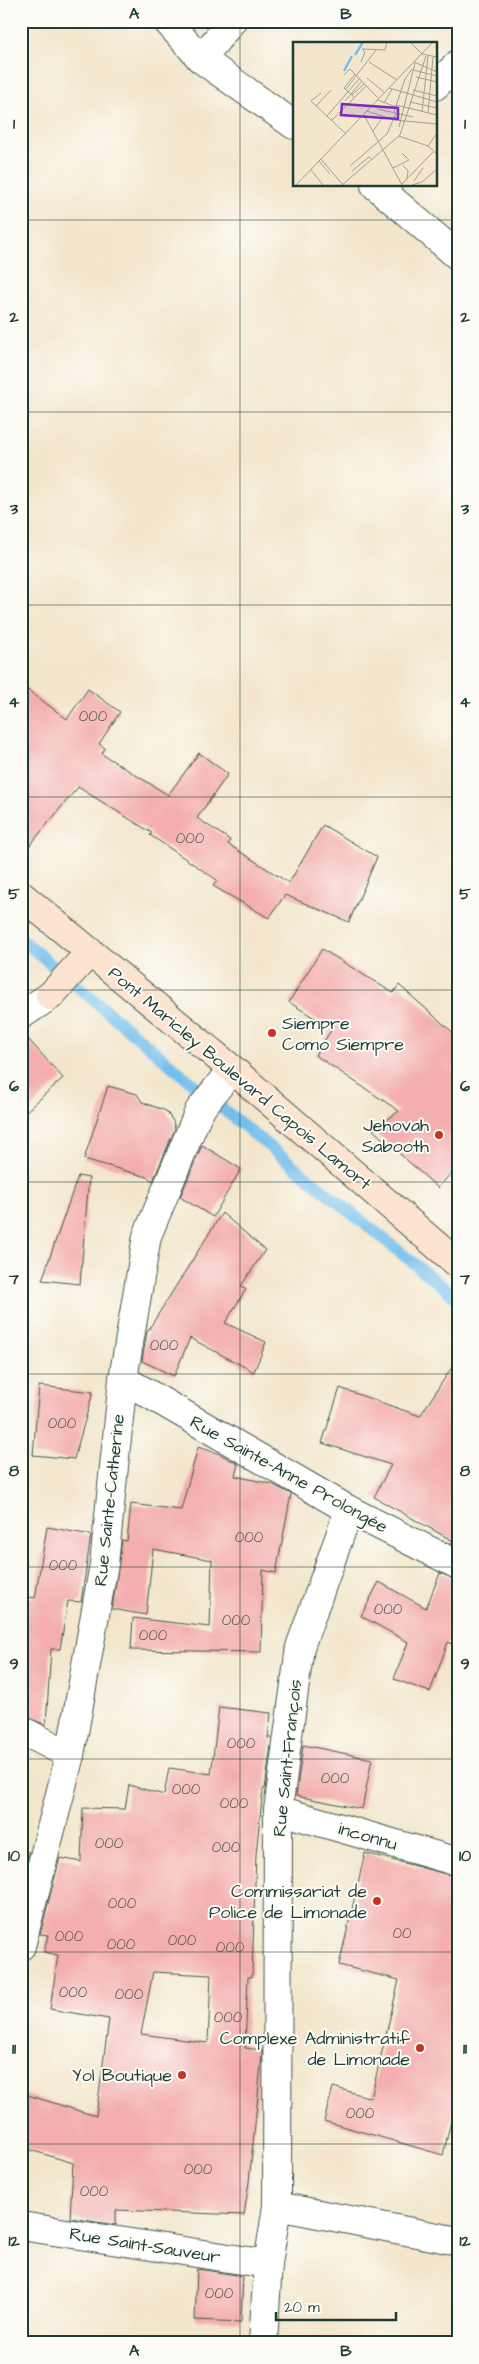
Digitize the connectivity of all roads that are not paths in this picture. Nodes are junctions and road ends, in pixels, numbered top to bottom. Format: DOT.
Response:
graph roads {
  1 [pos="167,21"];
  2 [pos="232,21"];
  3 [pos="201,60"];
  4 [pos="458,64"];
  5 [pos="436,85"];
  6 [pos="293,124"];
  7 [pos="376,186"];
  8 [pos="458,256"];
  9 [pos="21,894"];
  10 [pos="84,959"];
  11 [pos="21,1015"];
  12 [pos="215,1090"];
  13 [pos="458,1264"];
  14 [pos="123,1379"];
  15 [pos="349,1510"];
  16 [pos="458,1565"];
  17 [pos="21,1730"];
  18 [pos="70,1755"];
  19 [pos="278,1810"];
  20 [pos="458,1862"];
  21 [pos="21,1946"];
  22 [pos="277,2206"];
  23 [pos="21,2226"];
  24 [pos="458,2241"];
  25 [pos="268,2264"];
  26 [pos="262,2343"];
  1 -- 3 [label="street"];
  2 -- 3 [label="street"];
  3 -- 6 [label="street"];
  4 -- 5 [label="street"];
  7 -- 8 [label="street"];
  9 -- 10 [label="street, Pont Maricley Boulevard Capois Lamort"];
  10 -- 11 [label="street"];
  10 -- 12 [label="street, Pont Maricley Boulevard Capois Lamort"];
  12 -- 13 [label="street, Pont Maricley Boulevard Capois Lamort"];
  12 -- 14 [label="street, Rue Sainte-Catherine"];
  14 -- 15 [label="street, Rue Sainte-Anne Prolongée"];
  14 -- 18 [label="street, Rue Sainte-Catherine"];
  15 -- 16 [label="street, Rue Sainte-Anne Prolongée"];
  15 -- 19 [label="street, Rue Saint-François"];
  17 -- 18 [label="street"];
  18 -- 21 [label="street, Rue Sainte-Catherine"];
  19 -- 20 [label="street, inconnu"];
  19 -- 22 [label="street, Rue Saint-François"];
  22 -- 24 [label="street"];
  22 -- 25 [label="street, Rue Saint-François"];
  23 -- 25 [label="street, Rue Saint-Sauveur"];
  25 -- 26 [label="street, Rue Saint-François"];
}
